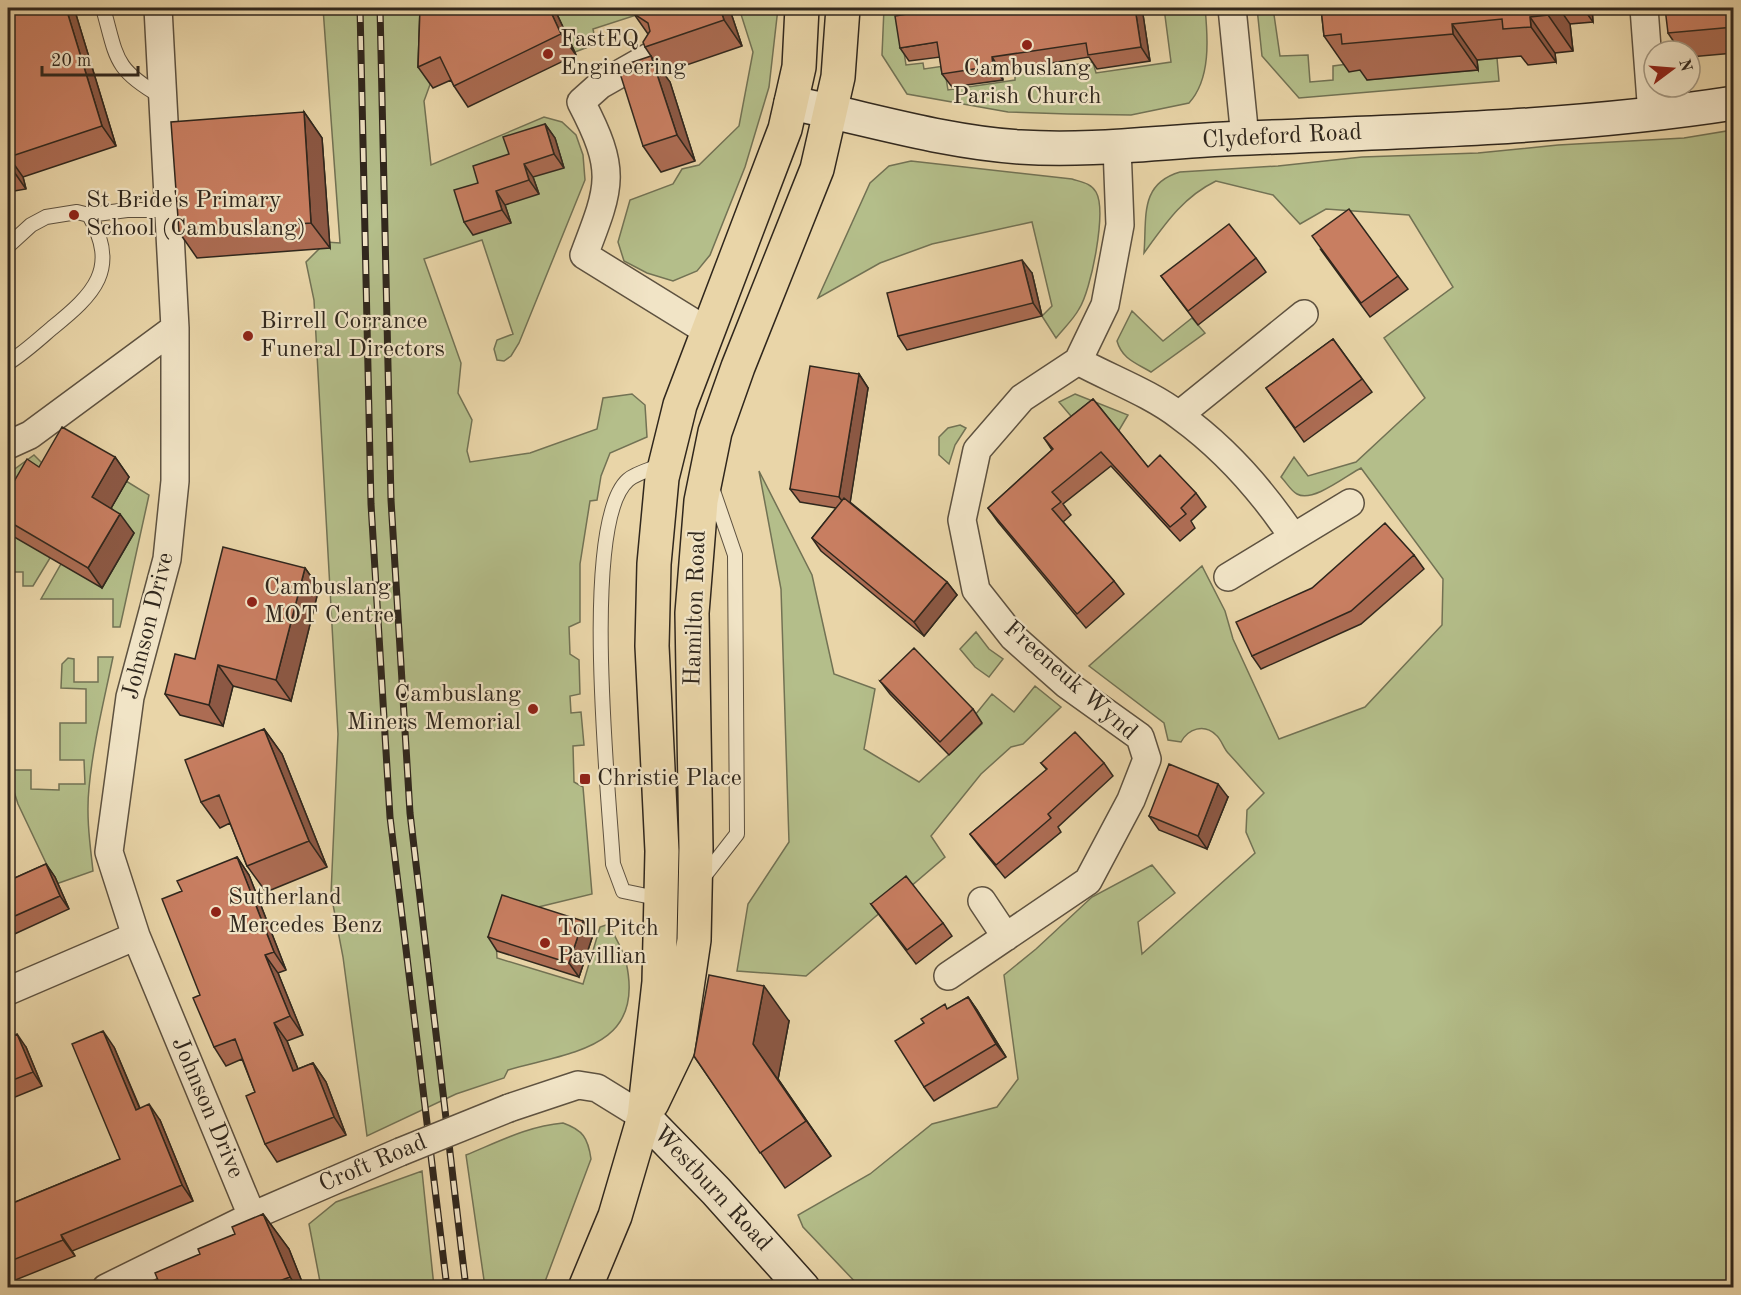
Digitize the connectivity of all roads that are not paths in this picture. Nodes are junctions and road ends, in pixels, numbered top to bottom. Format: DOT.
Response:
graph roads {
  1 [pos="103,8"];
  2 [pos="158,8"];
  3 [pos="802,8"];
  4 [pos="843,8"];
  5 [pos="1232,8"];
  6 [pos="1644,8"];
  7 [pos="652,56"];
  8 [pos="161,96"];
  9 [pos="791,103"];
  10 [pos="1734,103"];
  11 [pos="832,111"];
  12 [pos="1652,115"];
  13 [pos="1245,138"];
  14 [pos="1117,147"];
  15 [pos="168,210"];
  16 [pos="88,215"];
  17 [pos="8,246"];
  18 [pos="1304,314"];
  19 [pos="175,328"];
  20 [pos="707,331"];
  21 [pos="1078,361"];
  22 [pos="8,363"];
  23 [pos="1179,415"];
  24 [pos="8,445"];
  25 [pos="665,464"];
  26 [pos="707,472"];
  27 [pos="1350,503"];
  28 [pos="1293,537"];
  29 [pos="1228,577"];
  30 [pos="696,887"];
  31 [pos="663,900"];
  32 [pos="982,901"];
  33 [pos="136,936"];
  34 [pos="1006,937"];
  35 [pos="948,976"];
  36 [pos="8,991"];
  37 [pos="644,1117"];
  38 [pos="252,1216"];
  39 [pos="106,1287"];
  40 [pos="585,1287"];
  41 [pos="803,1287"];
  1 -- 8 [label="lane"];
  2 -- 8 [label="street, Johnson Drive"];
  3 -- 9 [label="main road, Hamilton Road"];
  4 -- 11 [label="main road, Hamilton Road"];
  5 -- 13 [label="street"];
  6 -- 12 [label="street"];
  7 -- 20 [label="street"];
  8 -- 15 [label="street, Johnson Drive"];
  9 -- 11 [label="street, Clydeford Road"];
  9 -- 20 [label="main road, Hamilton Road"];
  10 -- 12 [label="street, Clydeford Road"];
  11 -- 14 [label="street, Clydeford Road"];
  11 -- 26 [label="main road, Hamilton Road"];
  12 -- 13 [label="street, Clydeford Road"];
  13 -- 14 [label="street, Clydeford Road"];
  14 -- 21 [label="street"];
  15 -- 16 [label="lane"];
  15 -- 19 [label="street, Johnson Drive"];
  16 -- 17 [label="lane"];
  16 -- 22 [label="lane"];
  18 -- 23 [label="street"];
  19 -- 24 [label="street"];
  19 -- 33 [label="street, Johnson Drive"];
  20 -- 25 [label="main road, Hamilton Road"];
  21 -- 23 [label="street"];
  21 -- 34 [label="street, Freeneuk Wynd"];
  23 -- 28 [label="street"];
  25 -- 31 [label="main road, Hamilton Road"];
  25 -- 31 [label="lane"];
  26 -- 30 [label="main road, Hamilton Road"];
  26 -- 30 [label="lane"];
  27 -- 28 [label="street"];
  28 -- 29 [label="street"];
  30 -- 37 [label="main road, Hamilton Road"];
  31 -- 37 [label="main road, Hamilton Road"];
  32 -- 34 [label="street"];
  33 -- 36 [label="street"];
  33 -- 38 [label="street, Johnson Drive"];
  34 -- 35 [label="street, Freeneuk Wynd"];
  37 -- 38 [label="street, Croft Road, bridge"];
  37 -- 40 [label="main road, Hamilton Road"];
  37 -- 41 [label="street, Westburn Road"];
  38 -- 39 [label="street, Croft Road"];
}
